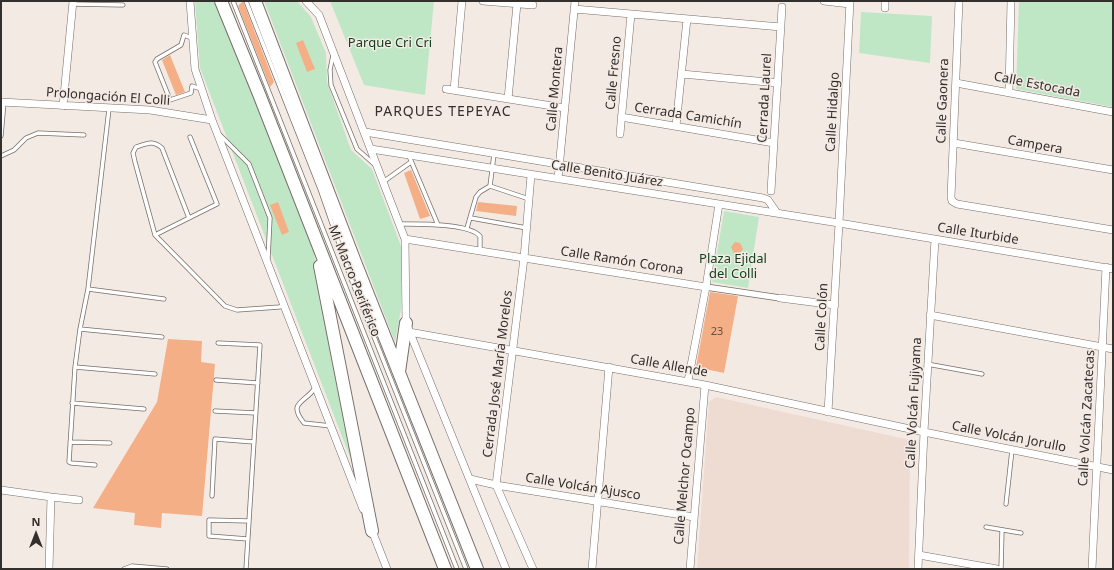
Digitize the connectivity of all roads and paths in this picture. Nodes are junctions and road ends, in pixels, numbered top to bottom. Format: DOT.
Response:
graph roads {
  1 [pos="190,1"];
  2 [pos="222,1"];
  3 [pos="233,1"];
  4 [pos="246,1"];
  5 [pos="255,1"];
  6 [pos="306,1"];
  7 [pos="462,1"];
  8 [pos="482,1"];
  9 [pos="575,1"];
  10 [pos="824,1"];
  11 [pos="959,1"];
  12 [pos="1011,1"];
  13 [pos="72,2"];
  14 [pos="850,2"];
  15 [pos="517,4"];
  16 [pos="123,5"];
  17 [pos="533,5"];
  18 [pos="782,7"];
  19 [pos="574,9"];
  20 [pos="631,14"];
  21 [pos="687,19"];
  22 [pos="781,28"];
  23 [pos="192,38"];
  24 [pos="334,53"];
  25 [pos="682,74"];
  26 [pos="956,82"];
  27 [pos="778,83"];
  28 [pos="446,89"];
  29 [pos="202,90"];
  30 [pos="454,90"];
  31 [pos="1008,92"];
  32 [pos="508,99"];
  33 [pos="2,102"];
  34 [pos="63,106"];
  35 [pos="565,108"];
  36 [pos="109,109"];
  37 [pos="1113,112"];
  38 [pos="622,117"];
  39 [pos="212,120"];
  40 [pos="676,126"];
  41 [pos="217,132"];
  42 [pos="365,132"];
  43 [pos="620,134"];
  44 [pos="84,135"];
  45 [pos="1,136"];
  46 [pos="190,137"];
  47 [pos="774,143"];
  48 [pos="954,143"];
  49 [pos="371,149"];
  50 [pos="494,154"];
  51 [pos="1,156"];
  52 [pos="410,159"];
  53 [pos="560,164"];
  54 [pos="378,168"];
  55 [pos="492,168"];
  56 [pos="1113,170"];
  57 [pos="531,175"];
  58 [pos="558,179"];
  59 [pos="383,182"];
  60 [pos="490,186"];
  61 [pos="771,191"];
  62 [pos="529,199"];
  63 [pos="719,204"];
  64 [pos="777,213"];
  65 [pos="189,218"];
  66 [pos="471,218"];
  67 [pos="840,223"];
  68 [pos="400,224"];
  69 [pos="438,225"];
  70 [pos="311,228"];
  71 [pos="468,228"];
  72 [pos="527,228"];
  73 [pos="1113,230"];
  74 [pos="155,235"];
  75 [pos="405,239"];
  76 [pos="935,239"];
  77 [pos="480,251"];
  78 [pos="524,258"];
  79 [pos="268,265"];
  80 [pos="1110,268"];
  81 [pos="706,287"];
  82 [pos="88,289"];
  83 [pos="780,298"];
  84 [pos="164,299"];
  85 [pos="835,305"];
  86 [pos="284,306"];
  87 [pos="930,315"];
  88 [pos="407,328"];
  89 [pos="80,329"];
  90 [pos="162,337"];
  91 [pos="218,343"];
  92 [pos="1103,347"];
  93 [pos="1113,348"];
  94 [pos="512,350"];
  95 [pos="928,364"];
  96 [pos="75,367"];
  97 [pos="609,367"];
  98 [pos="399,373"];
  99 [pos="155,374"];
  100 [pos="982,374"];
  101 [pos="216,380"];
  102 [pos="688,381"];
  103 [pos="258,383"];
  104 [pos="705,384"];
  105 [pos="316,387"];
  106 [pos="72,403"];
  107 [pos="144,409"];
  108 [pos="215,411"];
  109 [pos="828,412"];
  110 [pos="256,413"];
  111 [pos="331,426"];
  112 [pos="924,432"];
  113 [pos="70,442"];
  114 [pos="254,442"];
  115 [pos="110,443"];
  116 [pos="1012,450"];
  117 [pos="95,465"];
  118 [pos="1097,467"];
  119 [pos="1113,470"];
  120 [pos="470,480"];
  121 [pos="496,485"];
  122 [pos="1,490"];
  123 [pos="212,496"];
  124 [pos="51,497"];
  125 [pos="79,500"];
  126 [pos="597,501"];
  127 [pos="1006,504"];
  128 [pos="694,517"];
  129 [pos="249,521"];
  130 [pos="986,527"];
  131 [pos="1002,530"];
  132 [pos="372,531"];
  133 [pos="1021,533"];
  134 [pos="248,539"];
  135 [pos="919,555"];
  136 [pos="49,569"];
  137 [pos="124,569"];
  138 [pos="167,569"];
  139 [pos="246,569"];
  140 [pos="387,569"];
  141 [pos="445,569"];
  142 [pos="457,569"];
  143 [pos="466,569"];
  144 [pos="477,569"];
  145 [pos="506,569"];
  146 [pos="533,569"];
  147 [pos="592,569"];
  148 [pos="690,569"];
  149 [pos="918,569"];
  150 [pos="998,569"];
  151 [pos="1001,569"];
  152 [pos="1092,569"];
  1 -- 23 [label="street"];
  2 -- 70 [label="highway"];
  3 -- 142 [label="lane, Mi Macro Periférico"];
  4 -- 143 [label="lane, Mi Macro Periférico"];
  5 -- 98 [label="highway"];
  6 -- 24 [label="street"];
  7 -- 30 [label="street"];
  8 -- 15 [label="street"];
  9 -- 19 [label="street, Calle Montera"];
  10 -- 14 [label="street"];
  11 -- 26 [label="street, Calle Gaonera"];
  12 -- 31 [label="street"];
  13 -- 16 [label="lane"];
  13 -- 34 [label="street"];
  14 -- 67 [label="street, Calle Hidalgo"];
  15 -- 17 [label="street"];
  15 -- 32 [label="street"];
  18 -- 22 [label="street, Cerrada Laurel"];
  19 -- 20 [label="street"];
  19 -- 35 [label="street, Calle Montera"];
  20 -- 21 [label="street"];
  20 -- 38 [label="street, Calle Fresno"];
  21 -- 22 [label="street"];
  21 -- 25 [label="street"];
  22 -- 27 [label="street, Cerrada Laurel"];
  23 -- 29 [label="street"];
  23 -- 29 [label="lane"];
  24 -- 42 [label="street"];
  24 -- 54 [label="lane"];
  25 -- 27 [label="street"];
  25 -- 40 [label="street"];
  26 -- 31 [label="street, Calle Estocada"];
  26 -- 48 [label="street, Calle Gaonera"];
  27 -- 47 [label="street, Cerrada Laurel"];
  28 -- 30 [label="street"];
  29 -- 39 [label="street"];
  30 -- 32 [label="street"];
  31 -- 37 [label="street, Calle Estocada"];
  32 -- 35 [label="street"];
  33 -- 34 [label="street, Prolongación El Colli"];
  33 -- 45 [label="lane"];
  34 -- 36 [label="street, Prolongación El Colli"];
  35 -- 53 [label="street, Calle Montera"];
  36 -- 39 [label="street, Prolongación El Colli"];
  36 -- 82 [label="lane"];
  38 -- 40 [label="street, Cerrada Camichín"];
  38 -- 43 [label="street, Calle Fresno"];
  39 -- 41 [label="street"];
  40 -- 47 [label="street, Cerrada Camichín"];
  41 -- 79 [label="street"];
  41 -- 79 [label="lane"];
  42 -- 49 [label="street"];
  42 -- 50 [label="street, Calle Benito Juárez"];
  44 -- 51 [label="lane"];
  46 -- 65 [label="lane"];
  47 -- 61 [label="street, Cerrada Laurel"];
  48 -- 56 [label="street, Campera"];
  48 -- 73 [label="street, Calle Gaonera"];
  49 -- 52 [label="street, Calle Benito Juárez"];
  49 -- 54 [label="street"];
  50 -- 53 [label="street, Calle Benito Juárez"];
  50 -- 55 [label="lane"];
  52 -- 55 [label="street, Calle Benito Juárez"];
  52 -- 59 [label="lane"];
  52 -- 69 [label="lane"];
  53 -- 58 [label="street, Calle Montera"];
  53 -- 64 [label="street, Calle Benito Juárez"];
  54 -- 59 [label="street"];
  55 -- 57 [label="street, Calle Benito Juárez"];
  55 -- 60 [label="lane"];
  57 -- 58 [label="street, Calle Benito Juárez"];
  57 -- 62 [label="street, Cerrada José María Morelos"];
  58 -- 63 [label="street, Calle Benito Juárez"];
  59 -- 68 [label="street"];
  60 -- 62 [label="lane"];
  60 -- 66 [label="lane"];
  62 -- 72 [label="street, Cerrada José María Morelos"];
  63 -- 64 [label="street, Calle Benito Juárez"];
  63 -- 81 [label="street"];
  64 -- 67 [label="street, Calle Benito Juárez"];
  65 -- 74 [label="lane"];
  65 -- 74 [label="lane"];
  66 -- 71 [label="lane"];
  66 -- 72 [label="lane"];
  67 -- 76 [label="street, Calle Iturbide"];
  67 -- 85 [label="street, Calle Colón"];
  68 -- 69 [label="lane"];
  68 -- 75 [label="street"];
  69 -- 71 [label="lane"];
  70 -- 132 [label="highway"];
  70 -- 141 [label="highway"];
  71 -- 77 [label="lane"];
  72 -- 78 [label="street, Cerrada José María Morelos"];
  74 -- 86 [label="lane"];
  75 -- 77 [label="street, Calle Ramón Corona"];
  75 -- 88 [label="street"];
  76 -- 80 [label="street, Calle Iturbide"];
  76 -- 87 [label="street, Calle Volcán Fujiyama"];
  77 -- 78 [label="street, Calle Ramón Corona"];
  78 -- 81 [label="street, Calle Ramón Corona"];
  78 -- 94 [label="street, Cerrada José María Morelos"];
  79 -- 86 [label="street"];
  80 -- 92 [label="street, Calle Volcán Zacatecas"];
  81 -- 83 [label="street, Calle Ramón Corona"];
  81 -- 102 [label="street"];
  82 -- 84 [label="lane"];
  82 -- 89 [label="lane"];
  83 -- 85 [label="street, Calle Ramón Corona"];
  85 -- 109 [label="street, Calle Colón"];
  86 -- 105 [label="street"];
  87 -- 92 [label="street"];
  87 -- 95 [label="street, Calle Volcán Fujiyama"];
  88 -- 94 [label="street, Calle Allende"];
  88 -- 98 [label="highway"];
  88 -- 120 [label="street"];
  89 -- 90 [label="lane"];
  89 -- 96 [label="lane"];
  91 -- 103 [label="lane"];
  92 -- 93 [label="street"];
  92 -- 118 [label="street, Calle Volcán Zacatecas"];
  94 -- 97 [label="street, Calle Allende"];
  94 -- 121 [label="street, Cerrada José María Morelos"];
  95 -- 100 [label="lane"];
  95 -- 112 [label="street, Calle Volcán Fujiyama"];
  96 -- 99 [label="lane"];
  96 -- 106 [label="lane"];
  97 -- 102 [label="street, Calle Allende"];
  97 -- 126 [label="street"];
  98 -- 144 [label="highway"];
  101 -- 103 [label="lane"];
  102 -- 104 [label="street, Calle Allende"];
  103 -- 110 [label="lane"];
  104 -- 109 [label="street, Calle Allende"];
  104 -- 128 [label="street, Calle Melchor Ocampo"];
  105 -- 111 [label="street"];
  105 -- 111 [label="lane"];
  106 -- 107 [label="lane"];
  106 -- 113 [label="lane"];
  108 -- 110 [label="lane"];
  109 -- 112 [label="street, Calle Allende"];
  110 -- 114 [label="lane"];
  111 -- 132 [label="street"];
  112 -- 116 [label="street, Calle Volcán Jorullo"];
  112 -- 135 [label="street, Calle Volcán Fujiyama"];
  113 -- 115 [label="lane"];
  113 -- 117 [label="lane"];
  114 -- 123 [label="lane"];
  114 -- 129 [label="lane"];
  116 -- 118 [label="street, Calle Volcán Jorullo"];
  116 -- 127 [label="lane"];
  118 -- 119 [label="street, Calle Volcán Jorullo"];
  118 -- 152 [label="street, Calle Volcán Zacatecas"];
  120 -- 121 [label="street, Calle Volcán Ajusco"];
  120 -- 145 [label="street"];
  121 -- 126 [label="street, Calle Volcán Ajusco"];
  121 -- 146 [label="street"];
  122 -- 124 [label="street"];
  124 -- 125 [label="street"];
  124 -- 136 [label="street"];
  126 -- 128 [label="street, Calle Volcán Ajusco"];
  126 -- 147 [label="street"];
  128 -- 148 [label="street, Calle Melchor Ocampo"];
  129 -- 134 [label="lane"];
  129 -- 134 [label="lane"];
  130 -- 131 [label="lane"];
  131 -- 133 [label="lane"];
  131 -- 151 [label="lane"];
  132 -- 140 [label="street"];
  134 -- 139 [label="lane"];
  135 -- 149 [label="street, Calle Volcán Fujiyama"];
  135 -- 150 [label="street"];
  137 -- 138 [label="lane"];
}
